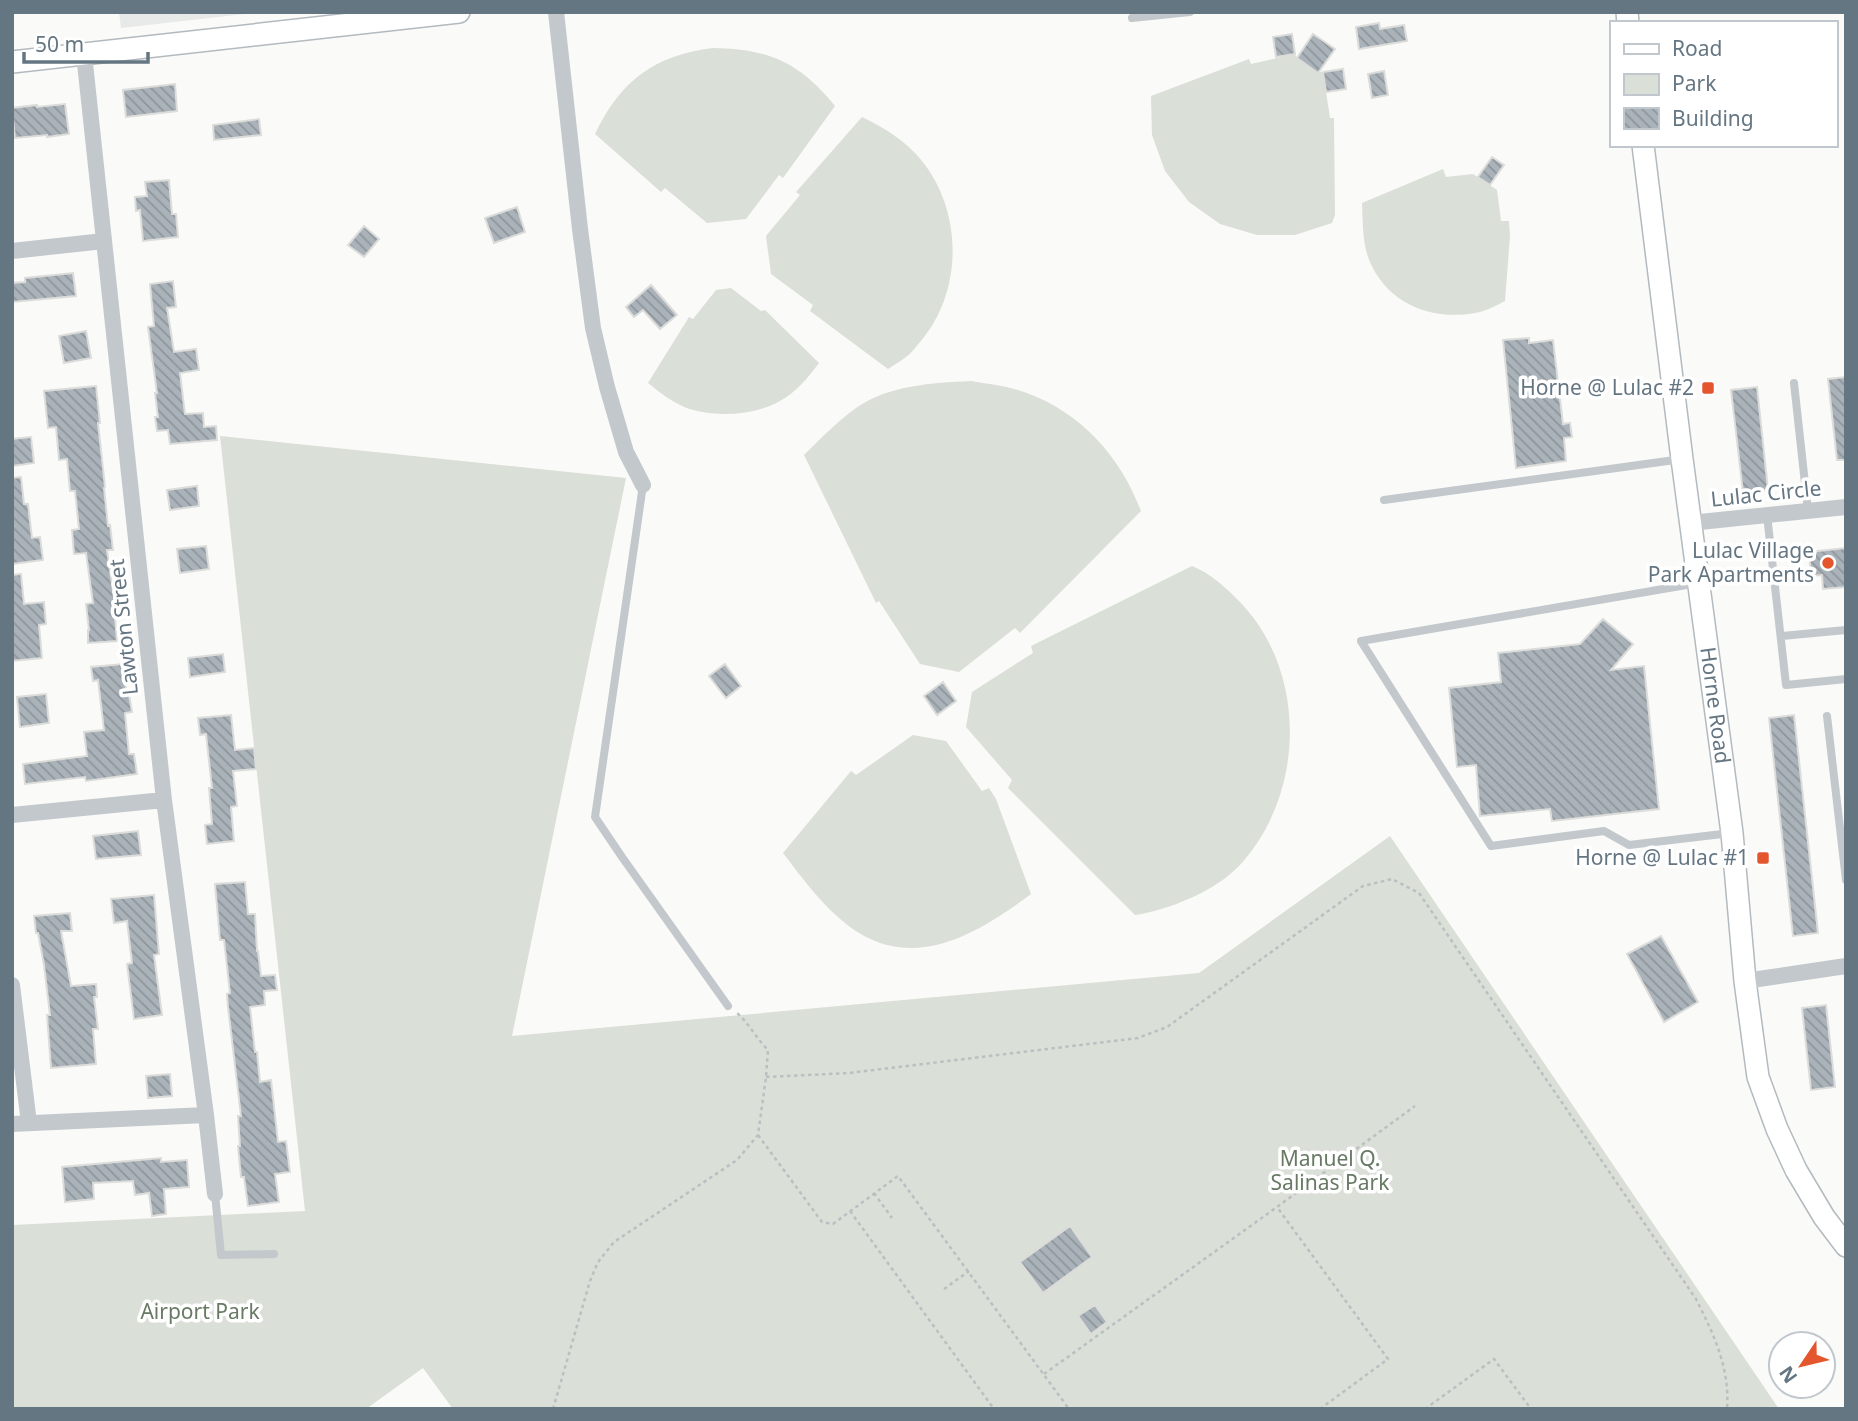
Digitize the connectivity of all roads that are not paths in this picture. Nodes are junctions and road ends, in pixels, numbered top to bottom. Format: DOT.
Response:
graph roads {
  1 [pos="556,12"];
  2 [pos="1191,12"];
  3 [pos="445,13"];
  4 [pos="1132,18"];
  5 [pos="84,54"];
  6 [pos="12,62"];
  7 [pos="1643,147"];
  8 [pos="104,241"];
  9 [pos="12,251"];
  10 [pos="1794,383"];
  11 [pos="1682,459"];
  12 [pos="643,485"];
  13 [pos="1384,500"];
  14 [pos="1846,507"];
  15 [pos="1808,511"];
  16 [pos="1767,515"];
  17 [pos="1690,523"];
  18 [pos="1698,583"];
  19 [pos="1846,630"];
  20 [pos="1782,636"];
  21 [pos="1846,679"];
  22 [pos="1827,716"];
  23 [pos="164,800"];
  24 [pos="12,815"];
  25 [pos="1732,833"];
  26 [pos="1846,880"];
  27 [pos="1846,966"];
  28 [pos="1745,981"];
  29 [pos="12,985"];
  30 [pos="728,1006"];
  31 [pos="206,1115"];
  32 [pos="20,1124"];
  33 [pos="215,1194"];
  34 [pos="1846,1246"];
  35 [pos="274,1254"];
  1 -- 12 [label="street"];
  2 -- 4 [label="lane"];
  3 -- 5 [label="main road"];
  5 -- 6 [label="main road"];
  5 -- 8 [label="street, Lawton Street"];
  7 -- 11 [label="main road, Horne Road"];
  8 -- 9 [label="street"];
  8 -- 23 [label="street, Lawton Street"];
  10 -- 15 [label="lane"];
  11 -- 13 [label="lane"];
  11 -- 17 [label="main road, Horne Road"];
  12 -- 30 [label="lane"];
  14 -- 15 [label="street, Lulac Circle"];
  15 -- 16 [label="street, Lulac Circle"];
  16 -- 17 [label="street, Lulac Circle"];
  16 -- 20 [label="lane"];
  17 -- 18 [label="main road, Horne Road"];
  18 -- 25 [label="main road, Horne Road"];
  18 -- 25 [label="lane"];
  19 -- 20 [label="lane"];
  20 -- 21 [label="lane"];
  22 -- 26 [label="lane"];
  23 -- 24 [label="street"];
  23 -- 31 [label="street, Lawton Street"];
  25 -- 28 [label="main road, Horne Road"];
  27 -- 28 [label="street"];
  28 -- 34 [label="main road, Horne Road"];
  29 -- 32 [label="street"];
  31 -- 32 [label="street"];
  31 -- 33 [label="street, Lawton Street"];
  33 -- 35 [label="lane"];
}
